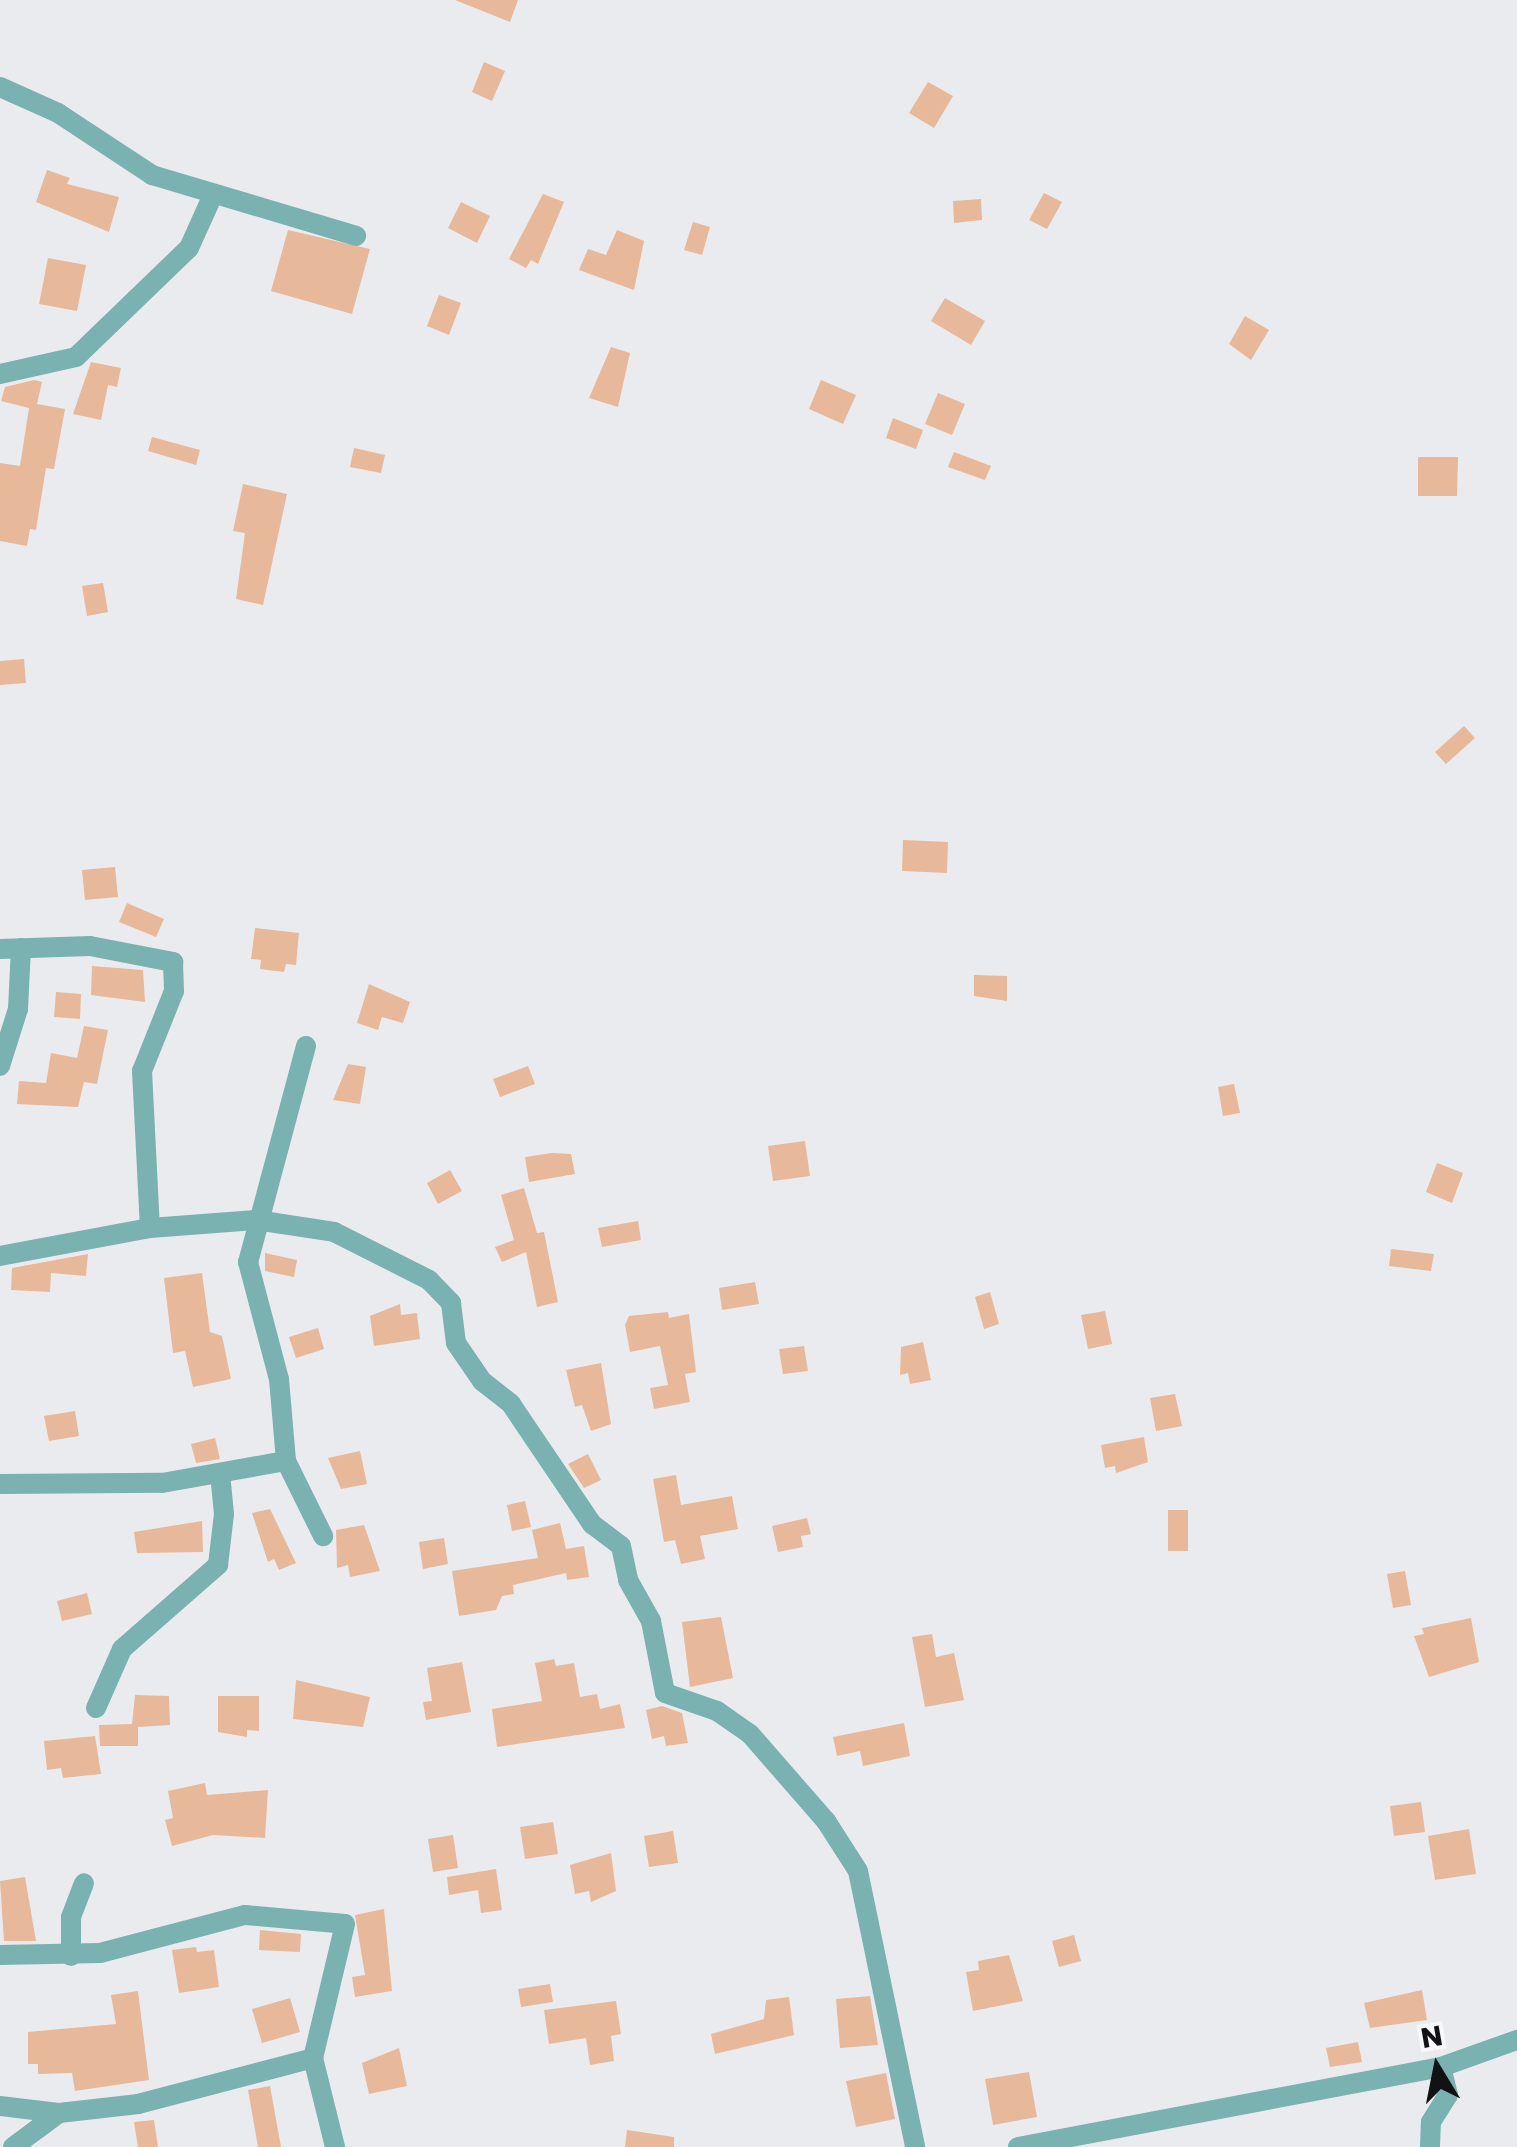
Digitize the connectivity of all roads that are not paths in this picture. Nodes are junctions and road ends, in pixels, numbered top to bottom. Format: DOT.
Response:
graph roads {
  1 [pos="0,87"];
  2 [pos="212,196"];
  3 [pos="356,236"];
  4 [pos="0,374"];
  5 [pos="10,948"];
  6 [pos="306,1046"];
  7 [pos="0,1066"];
  8 [pos="256,1220"];
  9 [pos="150,1228"];
  10 [pos="0,1256"];
  11 [pos="286,1461"];
  12 [pos="220,1473"];
  13 [pos="0,1484"];
  14 [pos="323,1536"];
  15 [pos="96,1708"];
  16 [pos="84,1883"];
  17 [pos="0,1955"];
  18 [pos="71,1956"];
  19 [pos="1517,2040"];
  20 [pos="314,2058"];
  21 [pos="1441,2067"];
  22 [pos="0,2106"];
  23 [pos="60,2113"];
  24 [pos="13,2147"];
  25 [pos="335,2147"];
  26 [pos="916,2147"];
  27 [pos="1018,2147"];
  28 [pos="1430,2147"];
  1 -- 2 [label="street"];
  2 -- 3 [label="street"];
  2 -- 4 [label="street"];
  5 -- 7 [label="street"];
  5 -- 9 [label="street"];
  6 -- 8 [label="street"];
  8 -- 9 [label="street"];
  8 -- 11 [label="street"];
  8 -- 26 [label="street"];
  9 -- 10 [label="street"];
  11 -- 12 [label="street"];
  11 -- 14 [label="street"];
  12 -- 13 [label="street"];
  12 -- 15 [label="street"];
  16 -- 18 [label="street"];
  17 -- 18 [label="street"];
  18 -- 20 [label="street"];
  19 -- 21 [label="street"];
  20 -- 23 [label="street"];
  20 -- 25 [label="street"];
  21 -- 27 [label="street"];
  21 -- 28 [label="street"];
  22 -- 23 [label="street"];
  23 -- 24 [label="street"];
}
